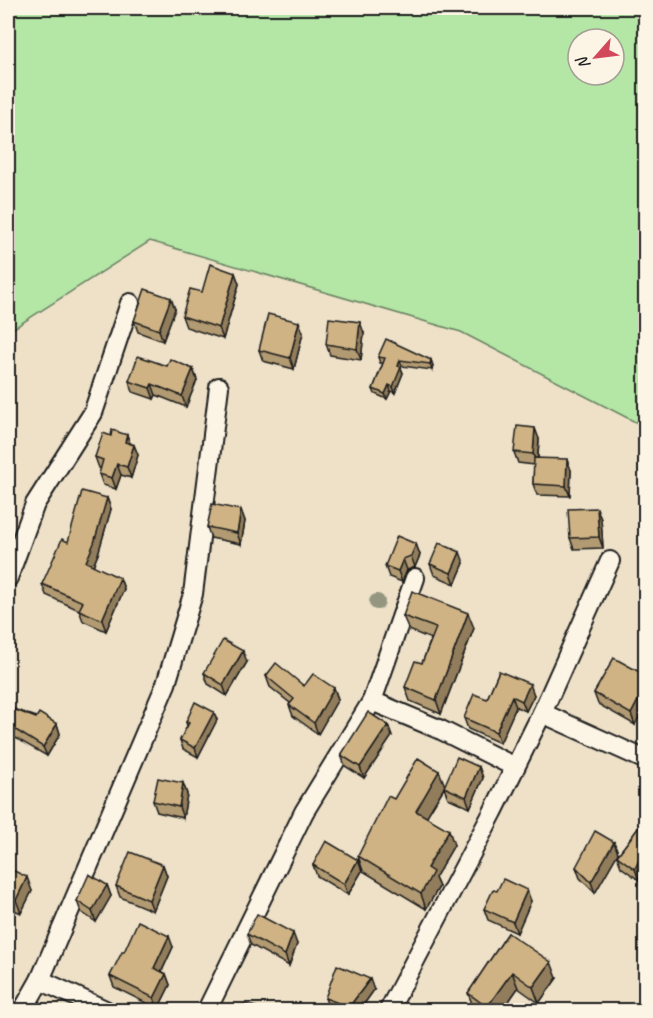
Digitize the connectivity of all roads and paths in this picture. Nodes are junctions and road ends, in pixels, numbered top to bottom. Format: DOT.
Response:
graph roads {
  1 [pos="130,303"];
  2 [pos="219,387"];
  3 [pos="610,561"];
  4 [pos="8,578"];
  5 [pos="415,578"];
  6 [pos="372,700"];
  7 [pos="542,713"];
  8 [pos="645,760"];
  9 [pos="515,767"];
  10 [pos="40,980"];
  11 [pos="23,1011"];
  12 [pos="105,1011"];
  13 [pos="207,1011"];
  14 [pos="388,1011"];
  1 -- 4 [label="street"];
  2 -- 10 [label="street"];
  3 -- 7 [label="street"];
  5 -- 6 [label="street"];
  6 -- 9 [label="street"];
  6 -- 13 [label="street"];
  7 -- 8 [label="street"];
  7 -- 9 [label="street"];
  9 -- 14 [label="street"];
  10 -- 11 [label="street"];
  10 -- 12 [label="street"];
}
